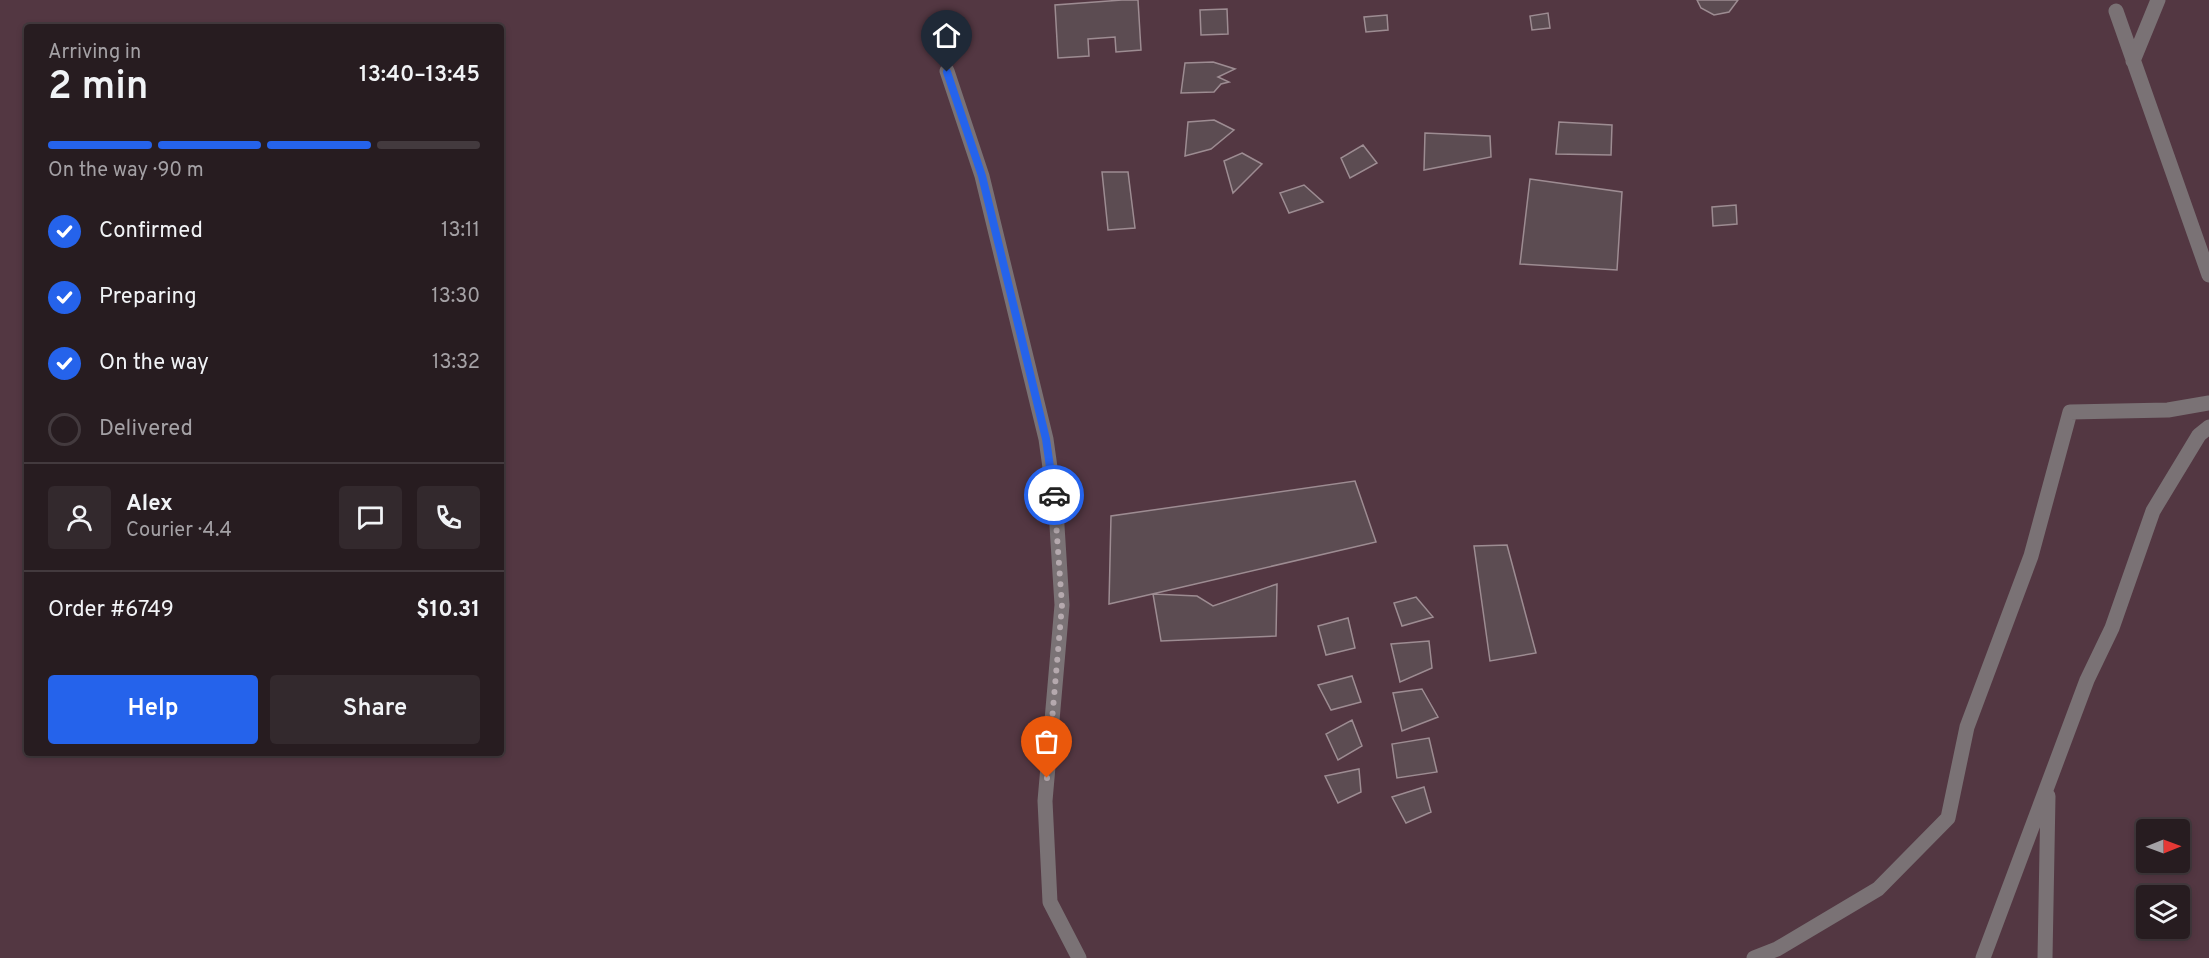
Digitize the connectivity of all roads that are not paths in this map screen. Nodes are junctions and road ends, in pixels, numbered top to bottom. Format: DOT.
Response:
graph roads {
  1 [pos="2158,0"];
  2 [pos="2116,10"];
  3 [pos="2133,61"];
  4 [pos="947,72"];
  5 [pos="2209,275"];
  6 [pos="2209,403"];
  7 [pos="2209,427"];
  8 [pos="2048,784"];
  9 [pos="1078,958"];
  10 [pos="1754,958"];
  11 [pos="1983,958"];
  12 [pos="2045,958"];
  1 -- 3 [label="street"];
  2 -- 3 [label="street"];
  3 -- 5 [label="street"];
  4 -- 9 [label="street"];
  6 -- 10 [label="street"];
  7 -- 8 [label="street"];
  8 -- 11 [label="street"];
  8 -- 12 [label="street"];
}
